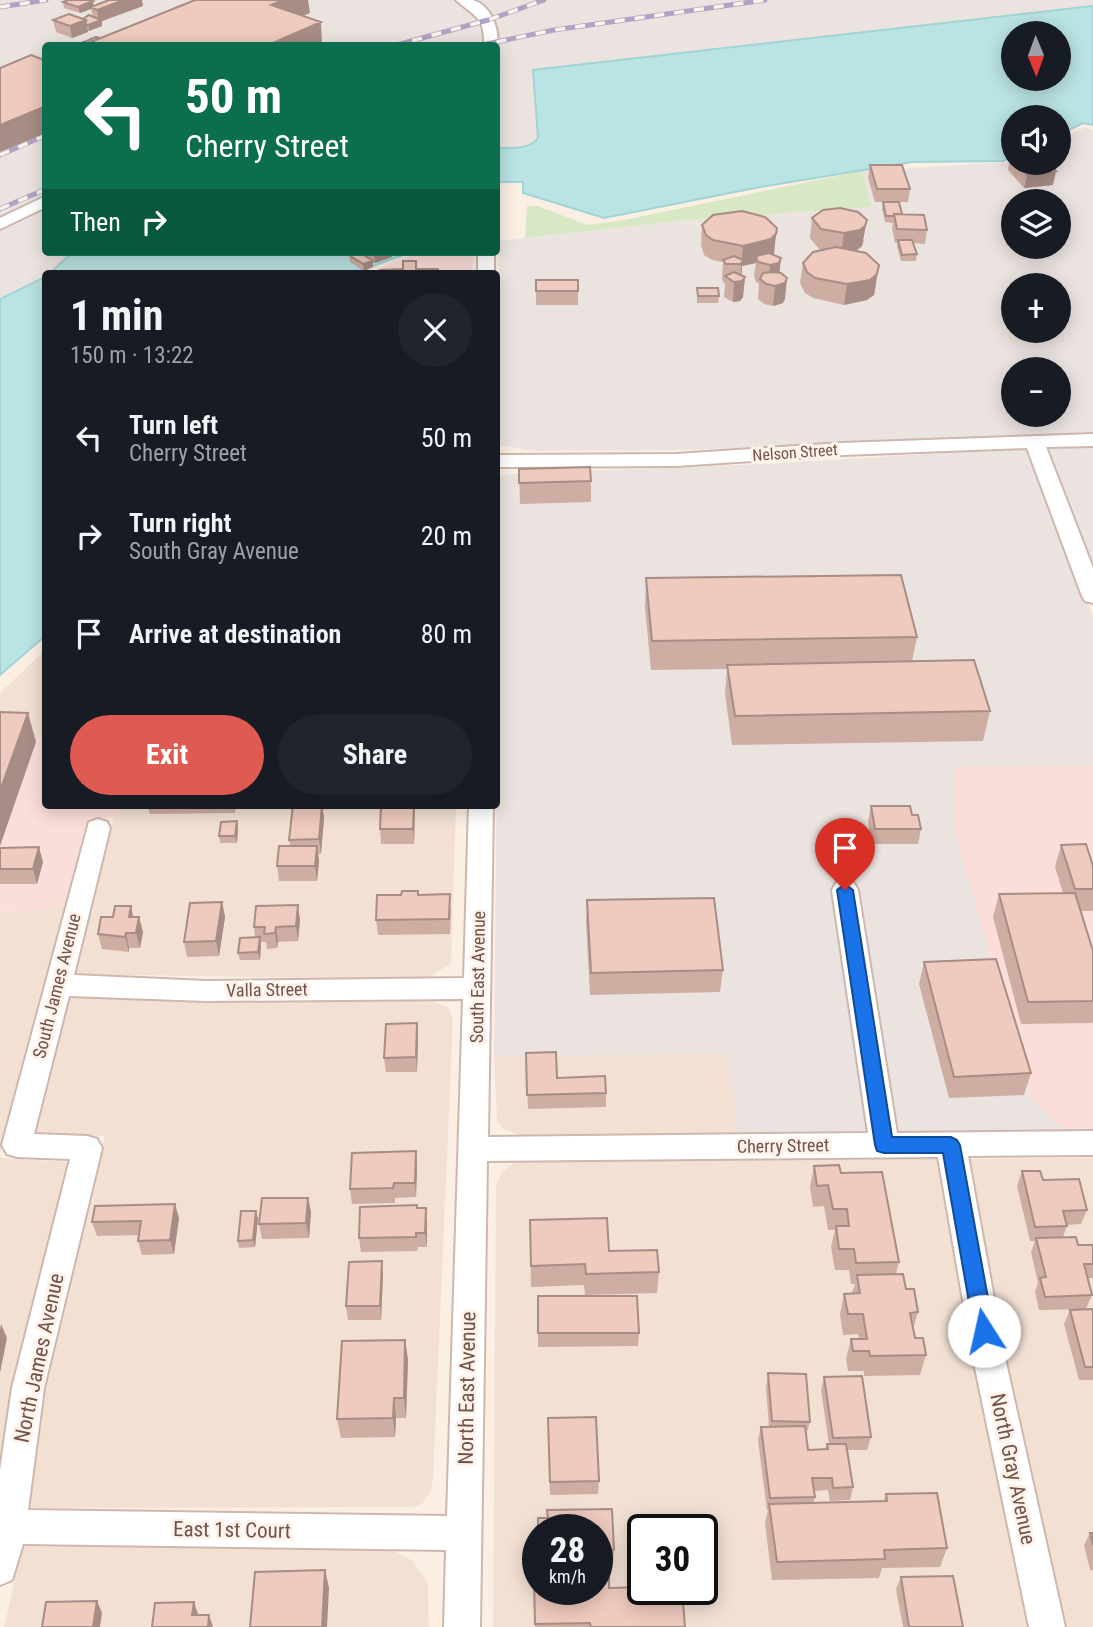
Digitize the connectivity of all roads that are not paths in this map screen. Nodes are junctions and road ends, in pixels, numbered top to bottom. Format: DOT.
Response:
graph roads {
  1 [pos="463,0"];
  2 [pos="491,42"];
  3 [pos="42,203"];
  4 [pos="0,224"];
  5 [pos="1093,440"];
  6 [pos="1034,442"];
  7 [pos="500,461"];
  8 [pos="1093,596"];
  9 [pos="481,809"];
  10 [pos="98,828"];
  11 [pos="845,890"];
  12 [pos="57,985"];
  13 [pos="478,988"];
  14 [pos="1093,1143"];
  15 [pos="884,1145"];
  16 [pos="951,1145"];
  17 [pos="87,1148"];
  18 [pos="473,1149"];
  19 [pos="5,1527"];
  20 [pos="463,1533"];
  21 [pos="0,1569"];
  22 [pos="462,1627"];
  23 [pos="1047,1627"];
  1 -- 2 [label="street"];
  3 -- 4 [label="street"];
  5 -- 6 [label="street, Nelson Street"];
  6 -- 7 [label="street, Nelson Street"];
  6 -- 8 [label="street"];
  9 -- 13 [label="street, South East Avenue"];
  10 -- 12 [label="street, South James Avenue"];
  11 -- 15 [label="street"];
  12 -- 13 [label="street, Valla Street"];
  12 -- 17 [label="street, South James Avenue"];
  13 -- 18 [label="street, South East Avenue"];
  14 -- 16 [label="street, Cherry Street"];
  15 -- 16 [label="street, Cherry Street"];
  15 -- 18 [label="street, Cherry Street"];
  16 -- 23 [label="street, North Gray Avenue"];
  17 -- 19 [label="street, North James Avenue"];
  18 -- 20 [label="street, North East Avenue"];
  19 -- 20 [label="street, East 1st Court"];
  19 -- 21 [label="street, North James Avenue"];
  20 -- 22 [label="street, North East Avenue"];
}
